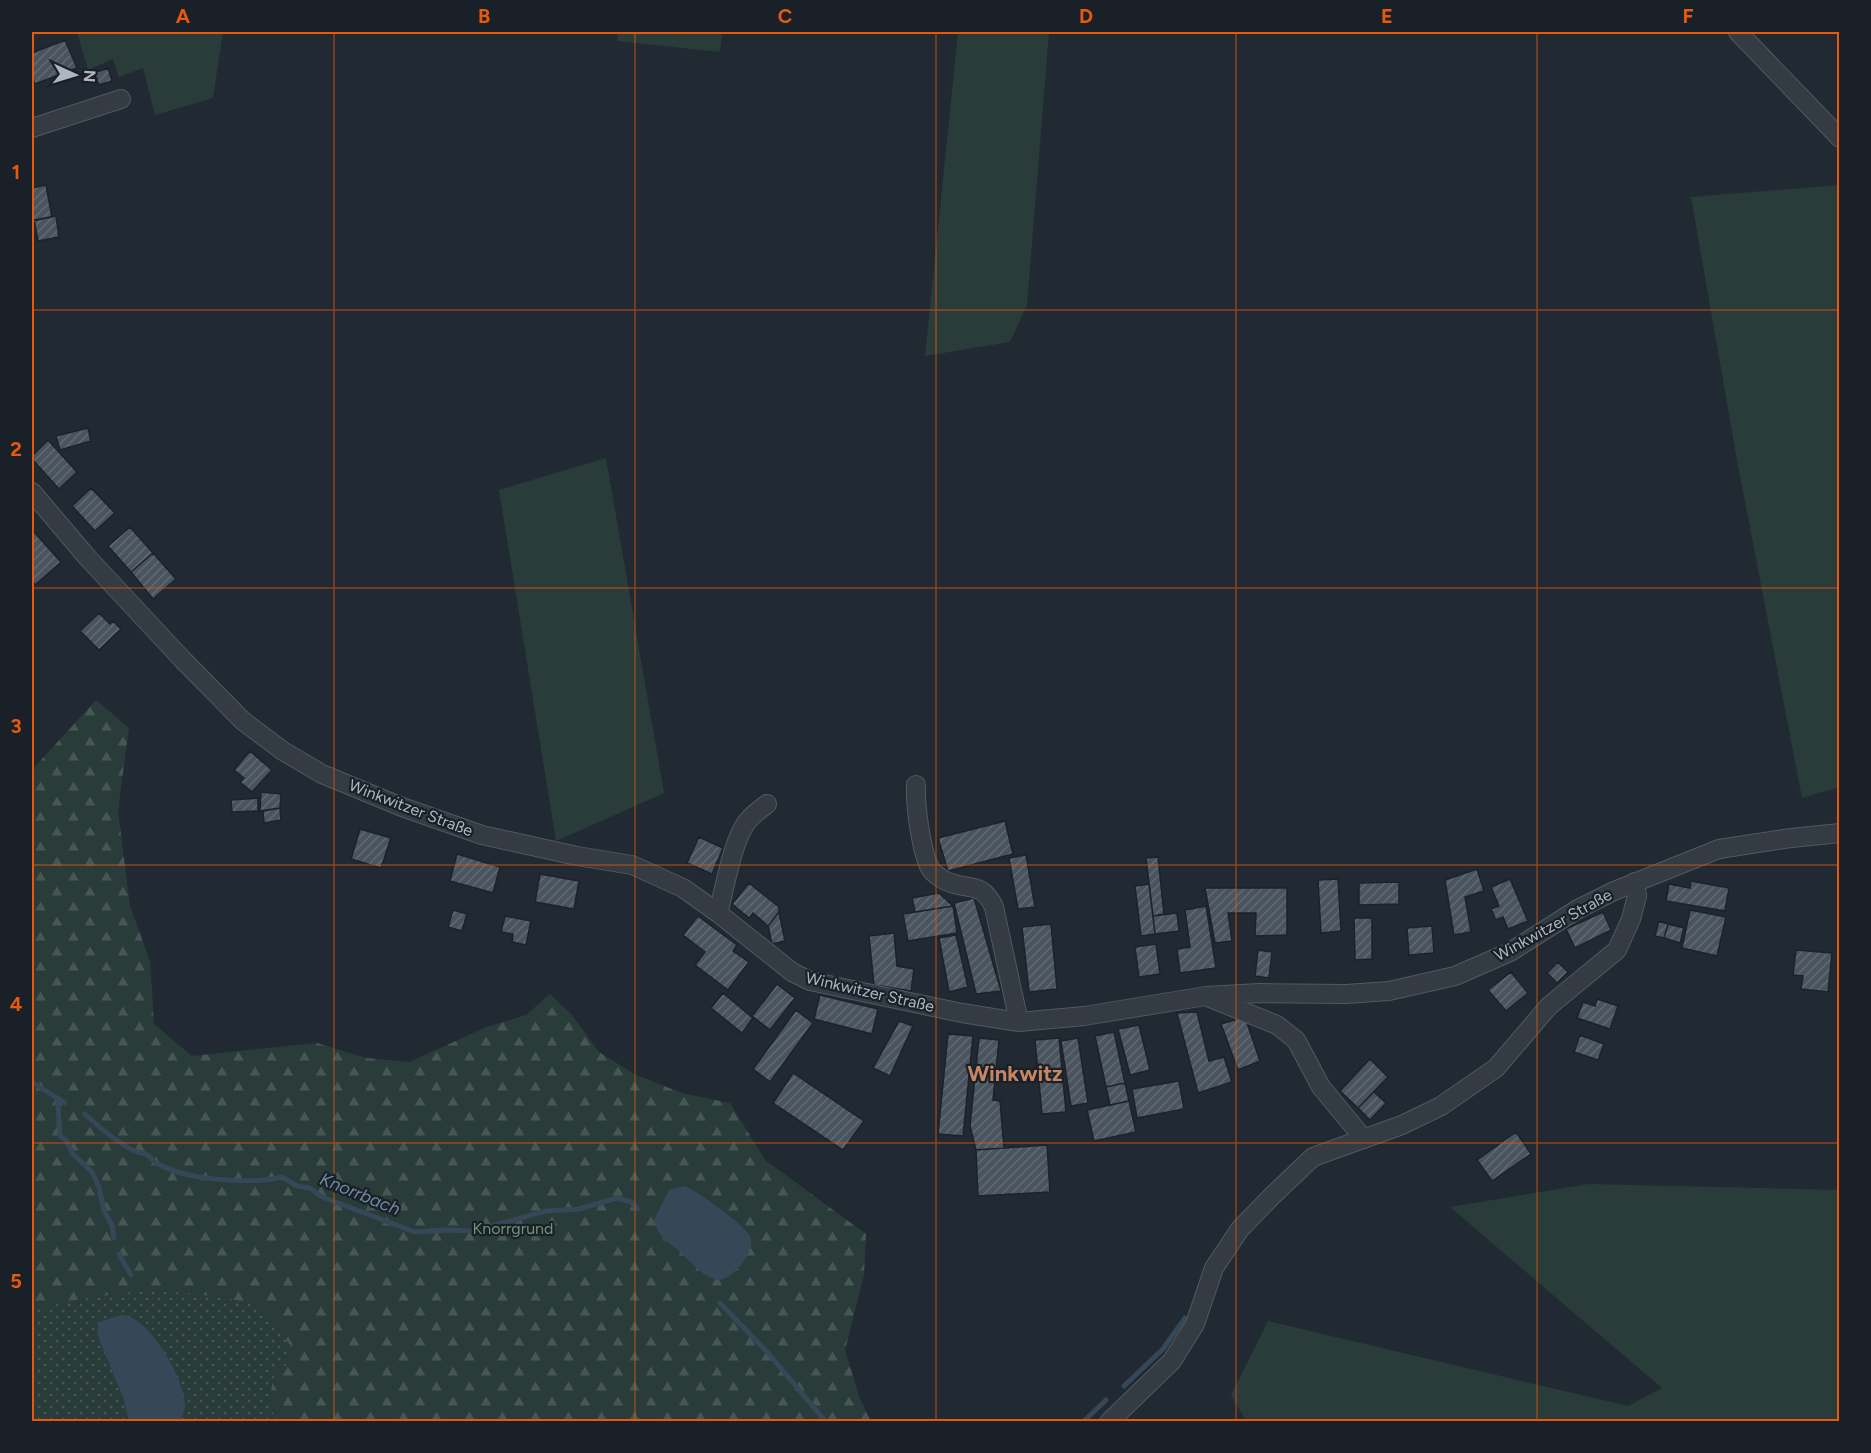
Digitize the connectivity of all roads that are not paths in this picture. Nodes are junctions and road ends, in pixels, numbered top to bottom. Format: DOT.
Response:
graph roads {
  1 [pos="1738,32"];
  2 [pos="121,99"];
  3 [pos="32,128"];
  4 [pos="1839,138"];
  5 [pos="32,492"];
  6 [pos="916,785"];
  7 [pos="767,804"];
  8 [pos="1839,833"];
  9 [pos="1635,882"];
  10 [pos="718,913"];
  11 [pos="1206,996"];
  12 [pos="1019,1022"];
  13 [pos="1365,1139"];
  14 [pos="1109,1422"];
  1 -- 4 [label="street"];
  2 -- 3 [label="street"];
  5 -- 10 [label="street, Winkwitzer Straße"];
  6 -- 12 [label="street"];
  7 -- 10 [label="street"];
  8 -- 9 [label="street, Winkwitzer Straße"];
  9 -- 11 [label="street, Winkwitzer Straße"];
  9 -- 13 [label="street"];
  10 -- 12 [label="street, Winkwitzer Straße"];
  11 -- 12 [label="street, Winkwitzer Straße"];
  11 -- 13 [label="street"];
  13 -- 14 [label="street"];
}
